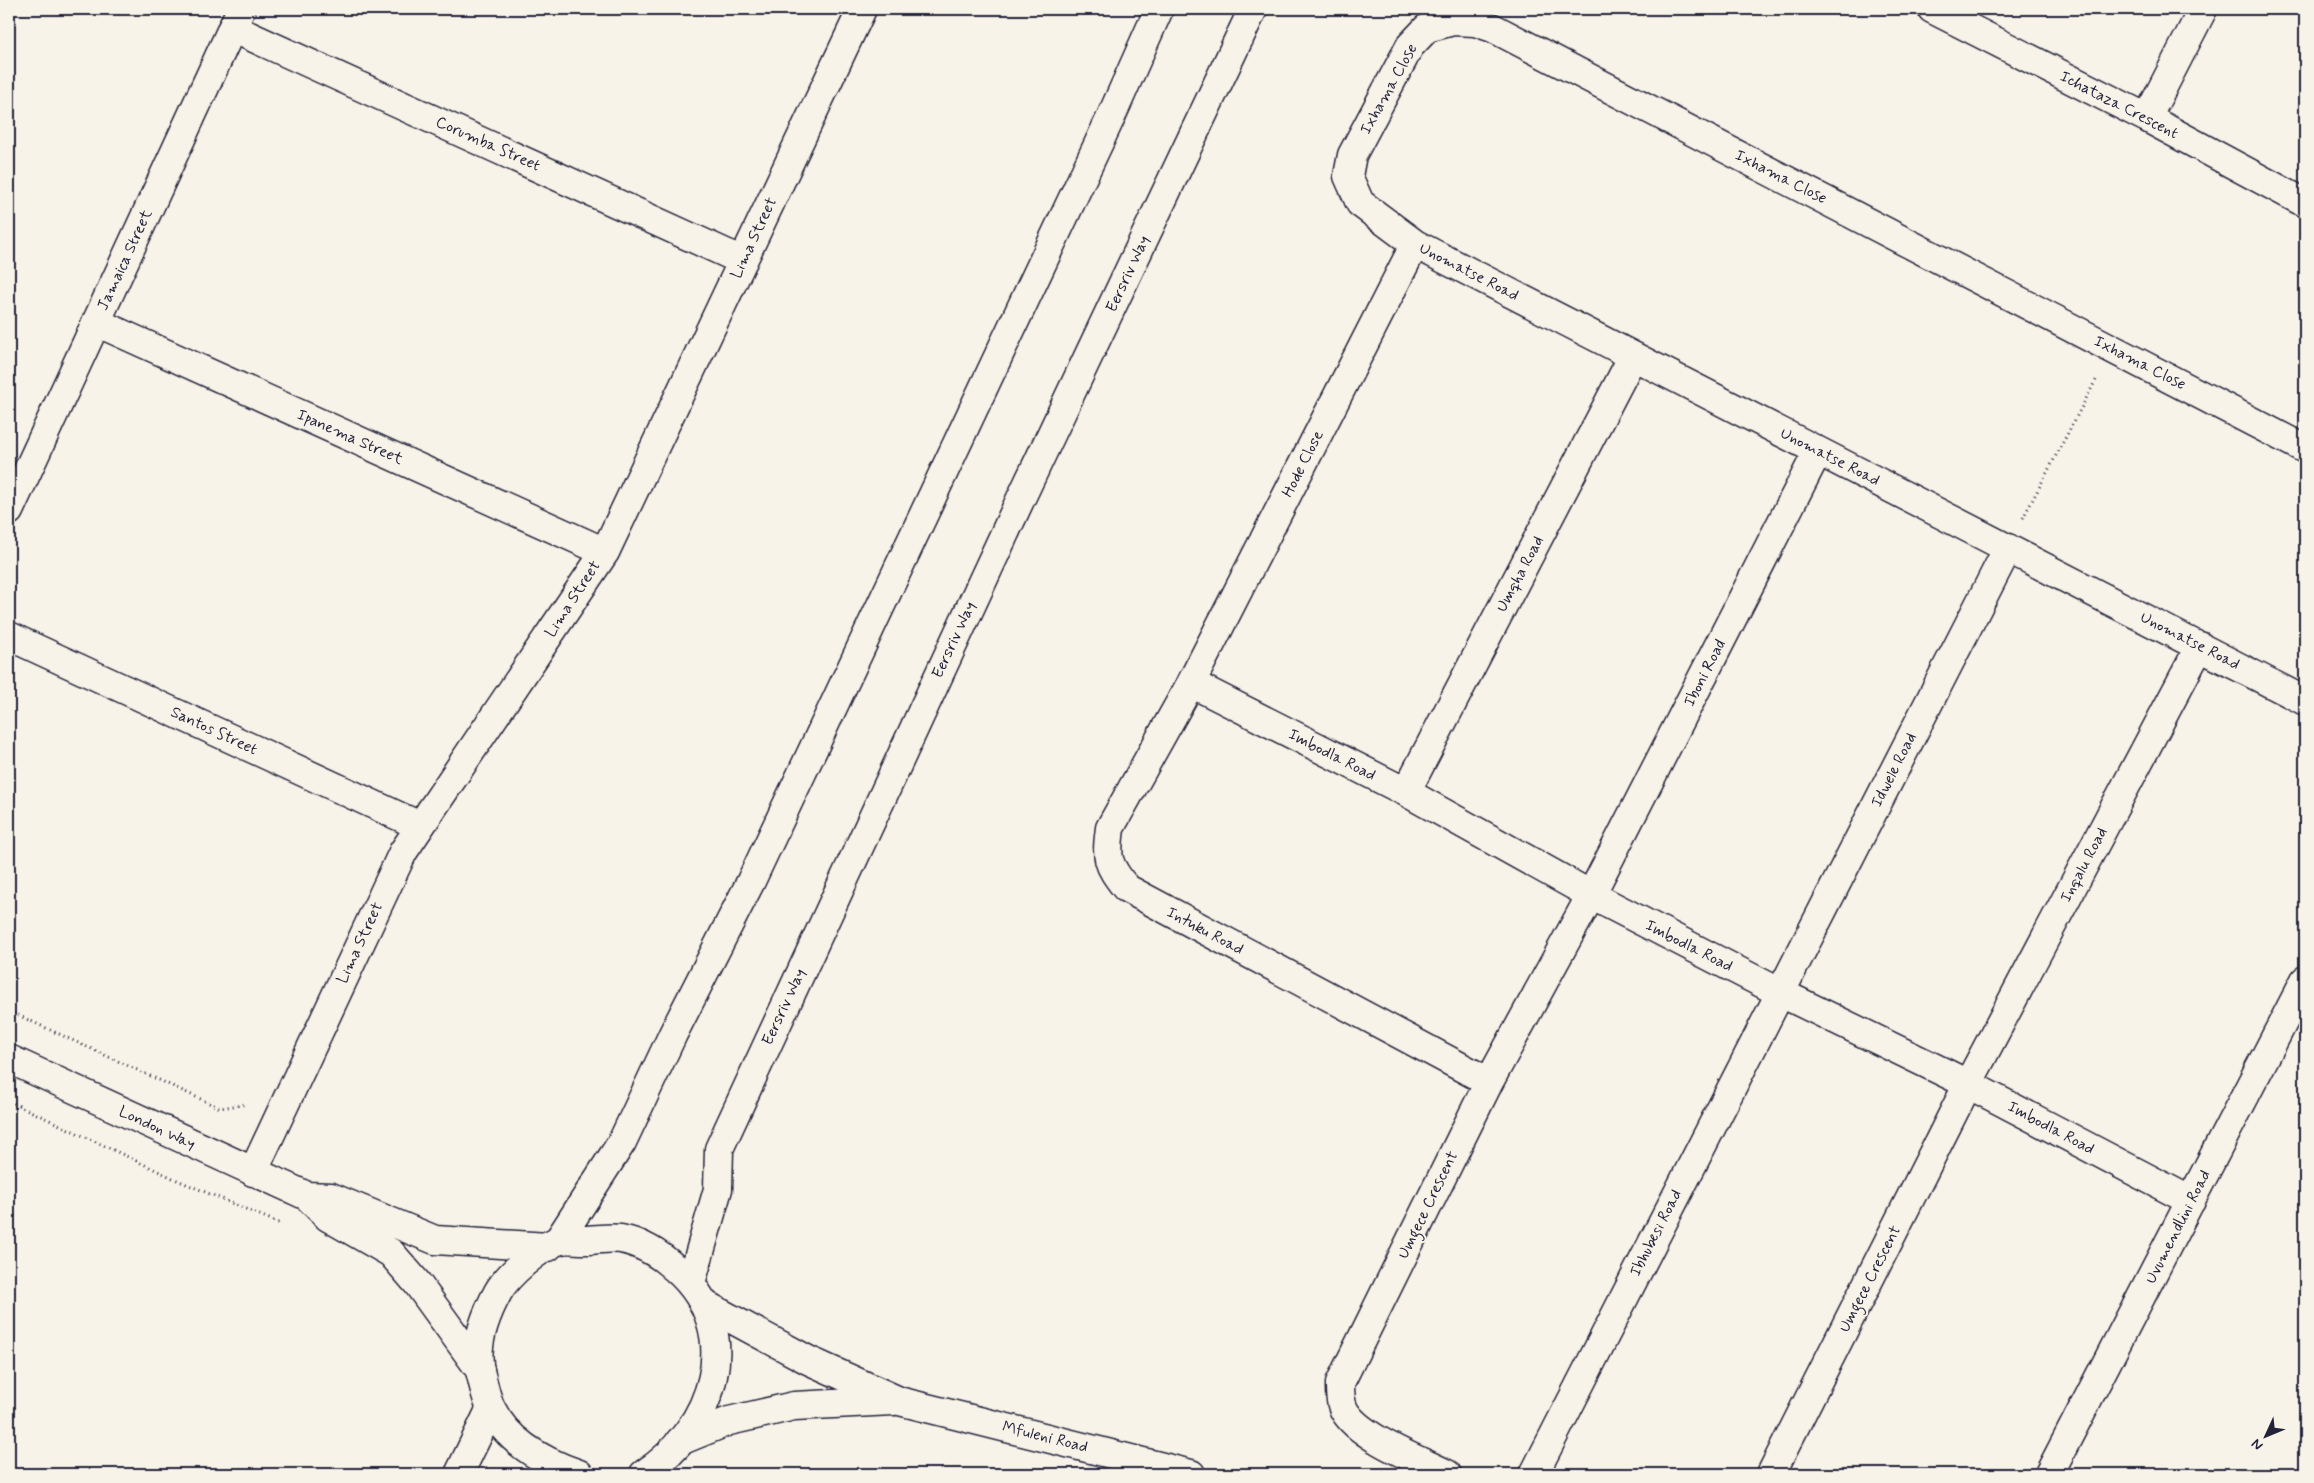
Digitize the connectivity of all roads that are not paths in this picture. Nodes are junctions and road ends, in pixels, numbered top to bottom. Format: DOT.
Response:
graph roads {
  1 [pos="862,9"];
  2 [pos="1159,9"];
  3 [pos="1253,9"];
  4 [pos="1932,9"];
  5 [pos="2203,9"];
  6 [pos="237,18"];
  7 [pos="2147,118"];
  8 [pos="1360,203"];
  9 [pos="2305,203"];
  10 [pos="1415,244"];
  11 [pos="743,261"];
  12 [pos="96,322"];
  13 [pos="1633,356"];
  14 [pos="2305,449"];
  15 [pos="1818,451"];
  16 [pos="9,511"];
  17 [pos="2008,548"];
  18 [pos="605,552"];
  19 [pos="9,636"];
  20 [pos="2200,646"];
  21 [pos="1191,683"];
  22 [pos="2305,700"];
  23 [pos="1406,792"];
  24 [pos="420,826"];
  25 [pos="1591,895"];
  26 [pos="2305,980"];
  27 [pos="1780,992"];
  28 [pos="9,1059"];
  29 [pos="1488,1082"];
  30 [pos="1968,1084"];
  31 [pos="254,1172"];
  32 [pos="307,1196"];
  33 [pos="2191,1201"];
  34 [pos="553,1244"];
  35 [pos="698,1294"];
  36 [pos="480,1370"];
  37 [pos="900,1401"];
  38 [pos="491,1408"];
  39 [pos="680,1441"];
  40 [pos="459,1474"];
  41 [pos="579,1474"];
  42 [pos="644,1474"];
  43 [pos="1191,1474"];
  44 [pos="1447,1474"];
  45 [pos="1534,1474"];
  46 [pos="1771,1474"];
  47 [pos="2049,1474"];
  1 -- 11 [label="street, Lima Street"];
  2 -- 34 [label="street"];
  3 -- 35 [label="street, Eersriv Way"];
  4 -- 7 [label="street, Ichataza Crescent"];
  5 -- 7 [label="street"];
  6 -- 11 [label="street, Corumba Street"];
  6 -- 12 [label="street, Jamaica Street"];
  7 -- 9 [label="street, Ichataza Crescent"];
  8 -- 10 [label="street, Unomatse Road"];
  8 -- 14 [label="street, Ixhama Close"];
  10 -- 13 [label="street, Unomatse Road"];
  10 -- 21 [label="street, Hode Close"];
  11 -- 18 [label="street, Lima Street"];
  12 -- 16 [label="street, Jamaica Street"];
  12 -- 18 [label="street, Ipanema Street"];
  13 -- 15 [label="street, Unomatse Road"];
  13 -- 23 [label="street, Umqha Road"];
  15 -- 17 [label="street, Unomatse Road"];
  15 -- 25 [label="street, Iboni Road"];
  17 -- 20 [label="street, Unomatse Road"];
  17 -- 27 [label="street, Idwele Road"];
  18 -- 24 [label="street, Lima Street"];
  19 -- 24 [label="street, Santos Street"];
  20 -- 22 [label="street, Unomatse Road"];
  20 -- 30 [label="street, Inqalu Road"];
  21 -- 23 [label="street, Imbodla Road"];
  21 -- 29 [label="street, Intuku Road"];
  23 -- 25 [label="street, Imbodla Road"];
  24 -- 31 [label="street, Lima Street"];
  25 -- 27 [label="street, Imbodla Road"];
  25 -- 29 [label="street, Umgece Crescent"];
  26 -- 33 [label="street, Uvumendlini Road"];
  27 -- 30 [label="street, Imbodla Road"];
  27 -- 45 [label="street, Ibhubesi Road"];
  28 -- 31 [label="street, London Way"];
  29 -- 44 [label="street, Umgece Crescent"];
  30 -- 33 [label="street, Imbodla Road"];
  30 -- 46 [label="street, Umgece Crescent"];
  31 -- 32 [label="street, London Way"];
  32 -- 34 [label="street, London Way"];
  32 -- 36 [label="street, London Way"];
  33 -- 47 [label="street, Uvumendlini Road"];
  34 -- 35 [label="street, London Way"];
  34 -- 36 [label="street"];
  35 -- 37 [label="street, Mfuleni Road"];
  35 -- 39 [label="street"];
  36 -- 38 [label="street"];
  37 -- 39 [label="street, Mfuleni Road"];
  37 -- 43 [label="street, Mfuleni Road"];
  38 -- 40 [label="street"];
  38 -- 41 [label="street"];
  39 -- 42 [label="street"];
}
